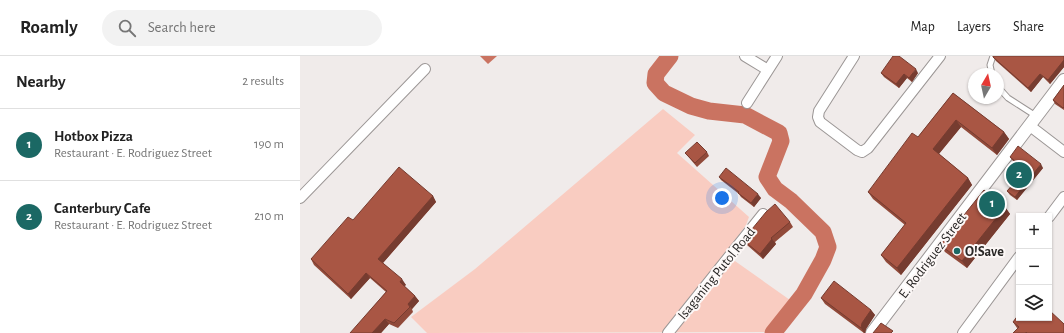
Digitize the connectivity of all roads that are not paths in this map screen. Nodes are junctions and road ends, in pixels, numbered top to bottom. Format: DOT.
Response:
graph roads {
  1 [pos="744,56"];
  2 [pos="777,56"];
  3 [pos="854,56"];
  4 [pos="940,56"];
  5 [pos="993,56"];
  6 [pos="991,68"];
  7 [pos="425,69"];
  8 [pos="768,70"];
  9 [pos="1064,80"];
  10 [pos="1004,94"];
  11 [pos="747,103"];
  12 [pos="1034,121"];
  13 [pos="1064,152"];
  14 [pos="1064,197"];
  15 [pos="300,198"];
  16 [pos="1052,213"];
  17 [pos="763,214"];
  18 [pos="1016,261"];
  19 [pos="668,333"];
  20 [pos="872,333"];
  21 [pos="963,333"];
  1 -- 8 [label="street"];
  2 -- 8 [label="street"];
  3 -- 4 [label="street"];
  5 -- 6 [label="lane"];
  7 -- 15 [label="street"];
  8 -- 11 [label="street"];
  9 -- 12 [label="street, E. Rodriguez Street"];
  10 -- 12 [label="lane"];
  12 -- 13 [label="street"];
  12 -- 20 [label="street, E. Rodriguez Street"];
  14 -- 16 [label="street"];
  17 -- 19 [label="street, Isaganing Putol Road"];
  18 -- 21 [label="street"];
}
